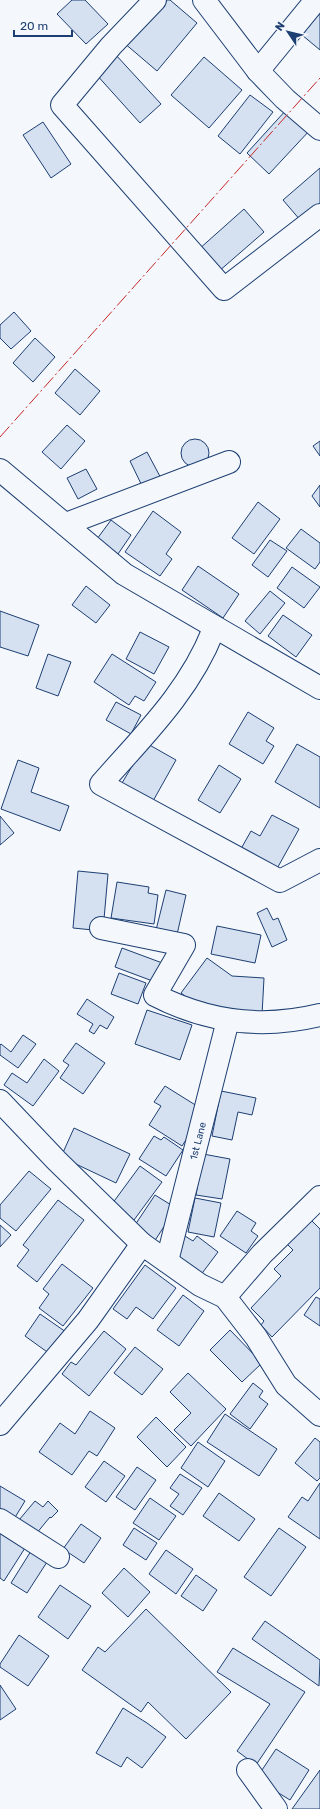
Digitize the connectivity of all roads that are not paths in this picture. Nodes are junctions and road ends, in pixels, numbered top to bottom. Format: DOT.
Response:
graph roads {
  1 [pos="154,0"];
  2 [pos="204,0"];
  3 [pos="316,0"];
  4 [pos="258,70"];
  5 [pos="320,129"];
  6 [pos="320,215"];
  7 [pos="229,462"];
  8 [pos="0,470"];
  9 [pos="66,524"];
  10 [pos="213,631"];
  11 [pos="320,688"];
  12 [pos="320,860"];
  13 [pos="101,928"];
  14 [pos="320,1015"];
  15 [pos="228,1020"];
  16 [pos="0,1101"];
  17 [pos="320,1197"];
  18 [pos="142,1244"];
  19 [pos="167,1261"];
  20 [pos="225,1297"];
  21 [pos="320,1415"];
  22 [pos="0,1424"];
  23 [pos="0,1520"];
  24 [pos="58,1557"];
  25 [pos="248,1770"];
  26 [pos="276,1809"];
  1 -- 6 [label="street"];
  2 -- 4 [label="street"];
  3 -- 4 [label="street"];
  4 -- 5 [label="street"];
  7 -- 9 [label="street"];
  8 -- 9 [label="street"];
  9 -- 11 [label="street"];
  10 -- 12 [label="street"];
  13 -- 15 [label="street"];
  14 -- 15 [label="street"];
  15 -- 19 [label="street, 1st Lane"];
  16 -- 18 [label="street"];
  17 -- 20 [label="street"];
  18 -- 19 [label="street"];
  18 -- 22 [label="street"];
  19 -- 20 [label="street"];
  20 -- 21 [label="street"];
  23 -- 24 [label="street"];
  25 -- 26 [label="street"];
}
